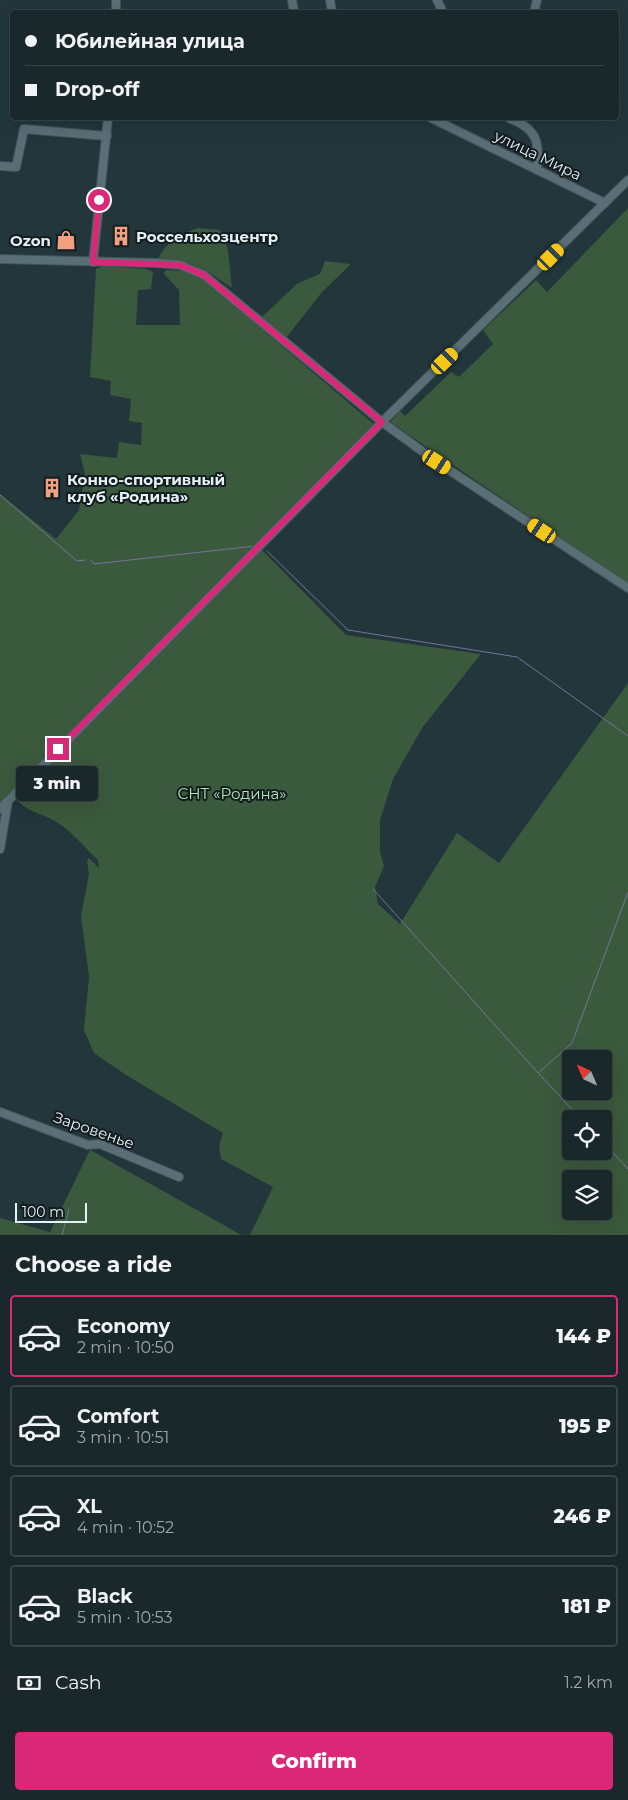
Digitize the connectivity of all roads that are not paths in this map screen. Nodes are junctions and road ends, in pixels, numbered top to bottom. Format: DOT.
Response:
graph roads {
  1 [pos="108,120"];
  2 [pos="435,120"];
  3 [pos="514,120"];
  4 [pos="107,136"];
  5 [pos="0,166"];
  6 [pos="537,170"];
  7 [pos="628,180"];
  8 [pos="605,203"];
  9 [pos="0,259"];
  10 [pos="93,262"];
  11 [pos="382,422"];
  12 [pos="628,588"];
  13 [pos="8,801"];
  14 [pos="0,809"];
  15 [pos="0,849"];
  16 [pos="0,1112"];
  17 [pos="179,1177"];
  1 -- 4 [label="street"];
  2 -- 6 [label="street, улица Мира"];
  3 -- 6 [label="street"];
  4 -- 5 [label="street"];
  4 -- 10 [label="street"];
  6 -- 8 [label="street, улица Мира"];
  7 -- 8 [label="street"];
  8 -- 11 [label="street"];
  9 -- 10 [label="street"];
  10 -- 11 [label="street"];
  11 -- 12 [label="street"];
  11 -- 13 [label="street"];
  13 -- 14 [label="street"];
  13 -- 15 [label="street"];
  16 -- 17 [label="street, Заровенье"];
}
